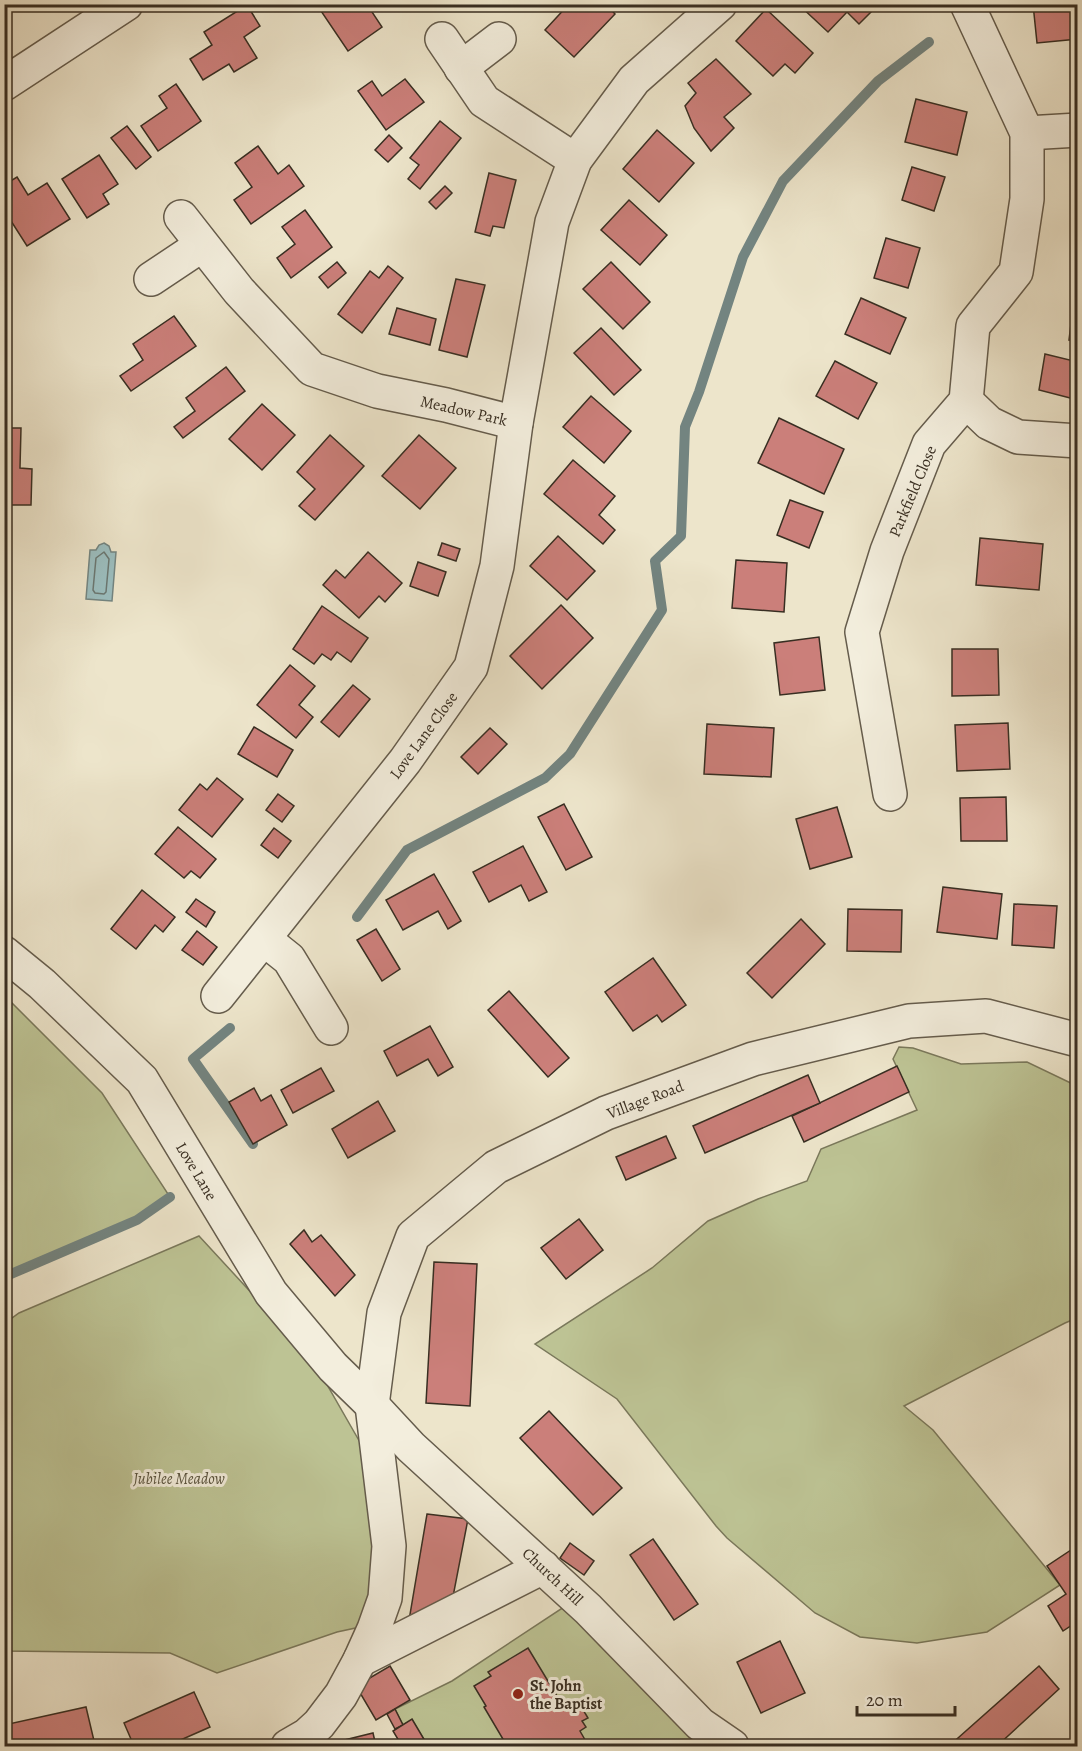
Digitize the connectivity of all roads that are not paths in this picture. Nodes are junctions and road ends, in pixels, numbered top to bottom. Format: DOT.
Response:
graph roads {
  1 [pos="126,4"];
  2 [pos="720,4"];
  3 [pos="968,5"];
  4 [pos="441,39"];
  5 [pos="499,39"];
  6 [pos="461,68"];
  7 [pos="4,84"];
  8 [pos="1077,130"];
  9 [pos="1026,133"];
  10 [pos="574,160"];
  11 [pos="181,217"];
  12 [pos="202,245"];
  13 [pos="151,279"];
  14 [pos="966,401"];
  15 [pos="516,423"];
  16 [pos="1077,441"];
  17 [pos="890,794"];
  18 [pos="264,939"];
  19 [pos="4,953"];
  20 [pos="218,996"];
  21 [pos="331,1028"];
  22 [pos="1077,1040"];
  23 [pos="372,1405"];
  24 [pos="543,1567"];
  25 [pos="360,1660"];
  26 [pos="288,1746"];
  27 [pos="732,1746"];
  1 -- 7 [label="street"];
  2 -- 10 [label="street, Meadow Park"];
  3 -- 9 [label="street"];
  4 -- 6 [label="street"];
  5 -- 6 [label="street"];
  6 -- 10 [label="street"];
  8 -- 9 [label="street"];
  9 -- 14 [label="street"];
  10 -- 15 [label="street, Meadow Park"];
  11 -- 12 [label="street, Meadow Park"];
  12 -- 13 [label="street"];
  12 -- 15 [label="street, Meadow Park"];
  14 -- 16 [label="street"];
  14 -- 17 [label="street, Parkfield Close"];
  15 -- 18 [label="street, Love Lane Close"];
  18 -- 20 [label="street, Love Lane Close"];
  18 -- 21 [label="street"];
  19 -- 23 [label="street, Love Lane"];
  22 -- 23 [label="street, Village Road"];
  23 -- 24 [label="street, Church Hill"];
  23 -- 25 [label="street, Village Road"];
  24 -- 25 [label="street"];
  24 -- 27 [label="street, Church Hill"];
  25 -- 26 [label="street, Village Road"];
}
